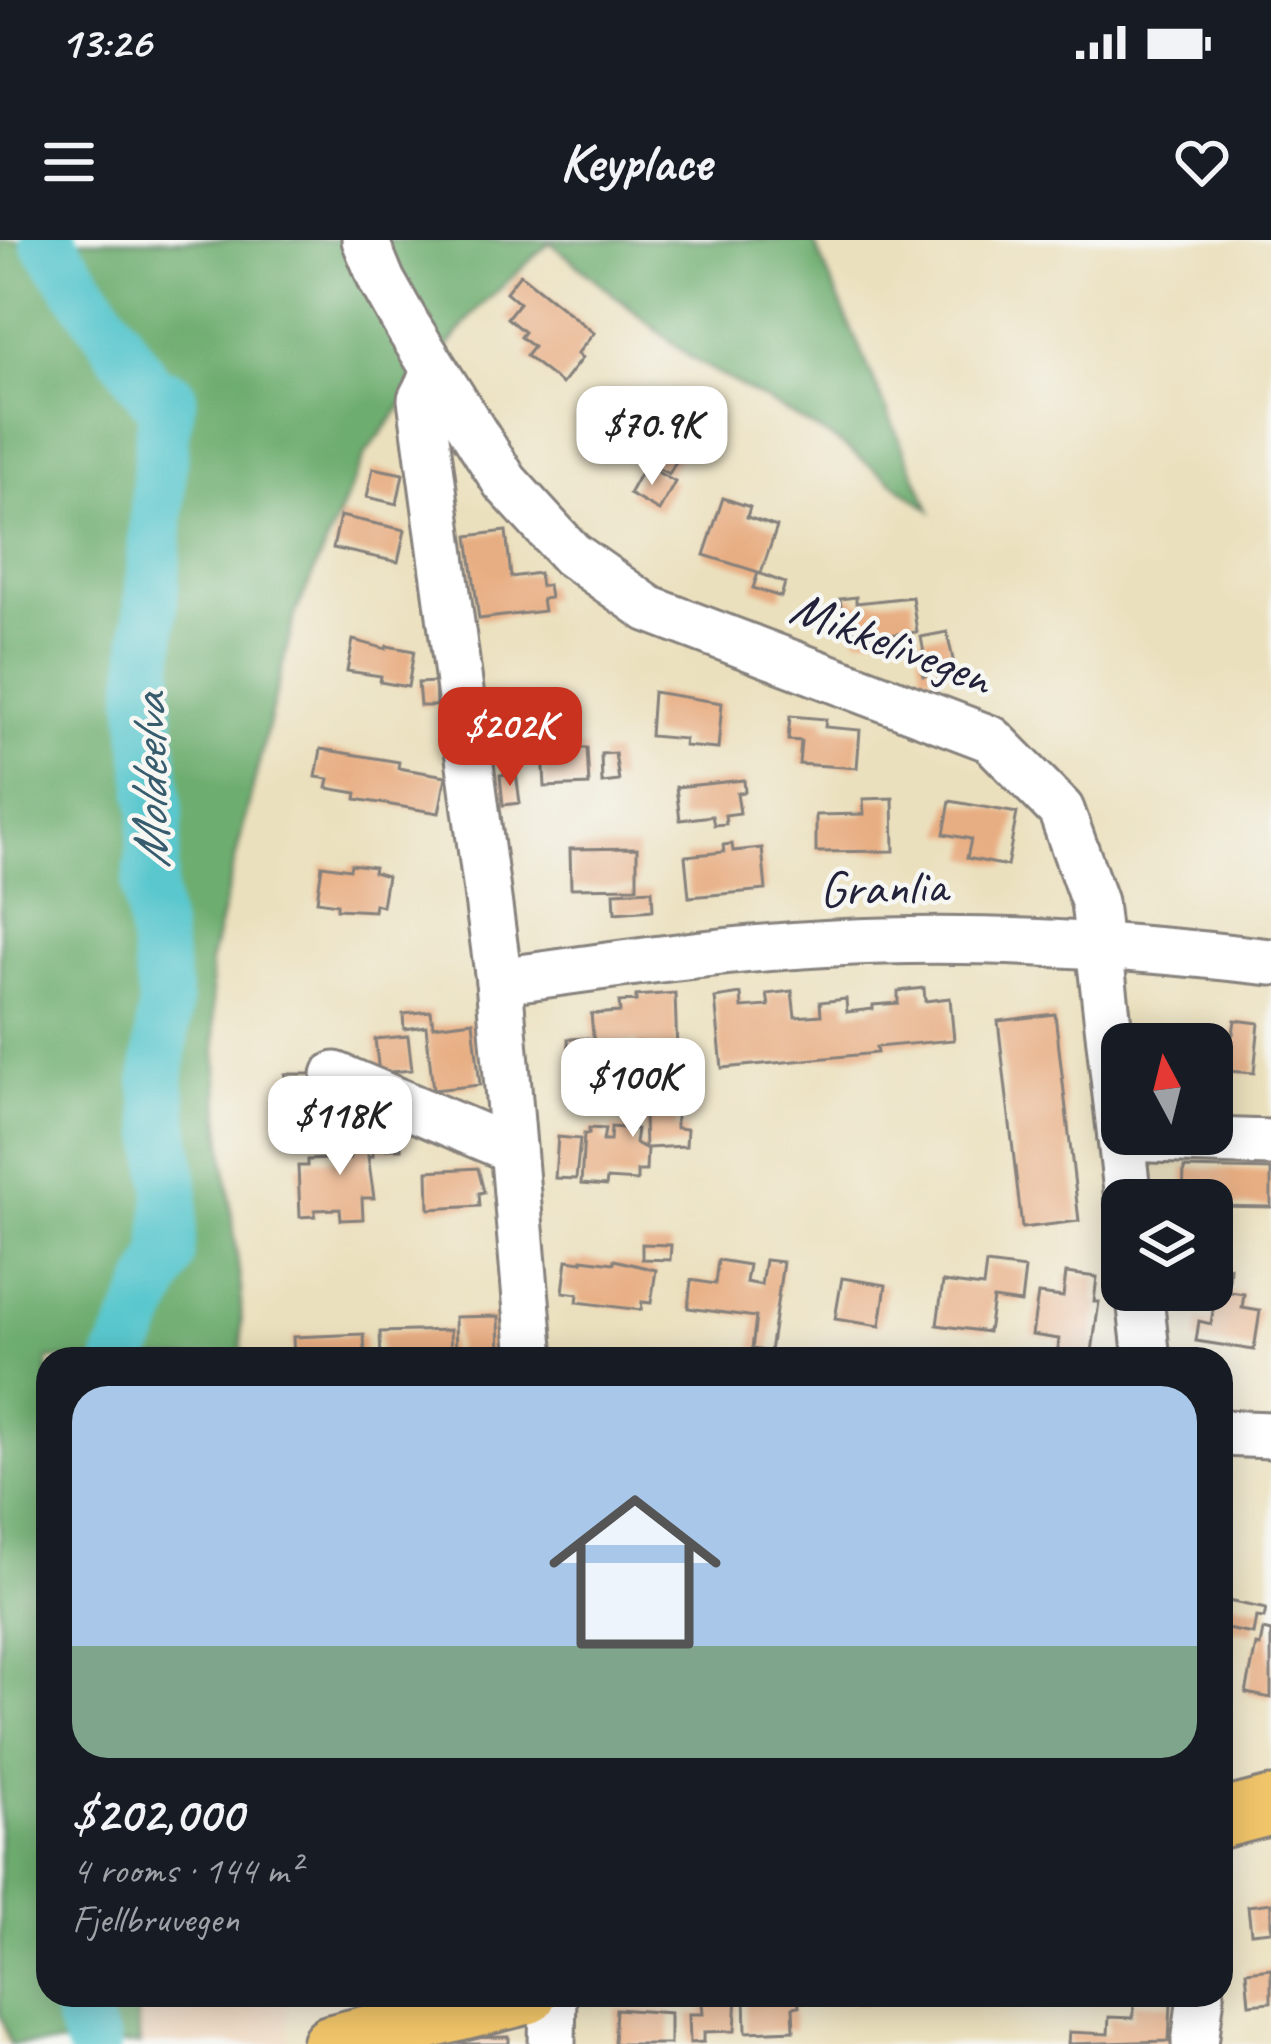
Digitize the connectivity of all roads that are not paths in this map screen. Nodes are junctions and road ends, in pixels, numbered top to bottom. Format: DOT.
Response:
graph roads {
  1 [pos="364,240"];
  2 [pos="434,372"];
  3 [pos="1101,946"];
  4 [pos="1271,962"];
  5 [pos="499,981"];
  6 [pos="1109,1023"];
  7 [pos="335,1075"];
  8 [pos="1233,1142"];
  9 [pos="1271,1143"];
  10 [pos="513,1150"];
  11 [pos="1141,1311"];
  12 [pos="530,1347"];
  13 [pos="1146,1347"];
  14 [pos="1233,1433"];
  15 [pos="1271,1435"];
  16 [pos="1271,1806"];
  17 [pos="1233,1816"];
  18 [pos="553,2007"];
  19 [pos="1200,2007"];
  20 [pos="410,2009"];
  21 [pos="332,2044"];
  22 [pos="552,2044"];
  23 [pos="1195,2044"];
  1 -- 2 [label="street, Mikkelivegen"];
  2 -- 3 [label="street, Mikkelivegen"];
  2 -- 5 [label="street"];
  3 -- 4 [label="street, Granlia"];
  3 -- 5 [label="street, Granlia"];
  3 -- 6 [label="street, Mikkelivegen"];
  5 -- 10 [label="street"];
  7 -- 10 [label="street"];
  8 -- 9 [label="street"];
  10 -- 12 [label="street"];
  11 -- 13 [label="street"];
  14 -- 15 [label="street"];
  16 -- 17 [label="main road"];
  18 -- 22 [label="street"];
  19 -- 23 [label="street"];
  20 -- 21 [label="main road"];
}
